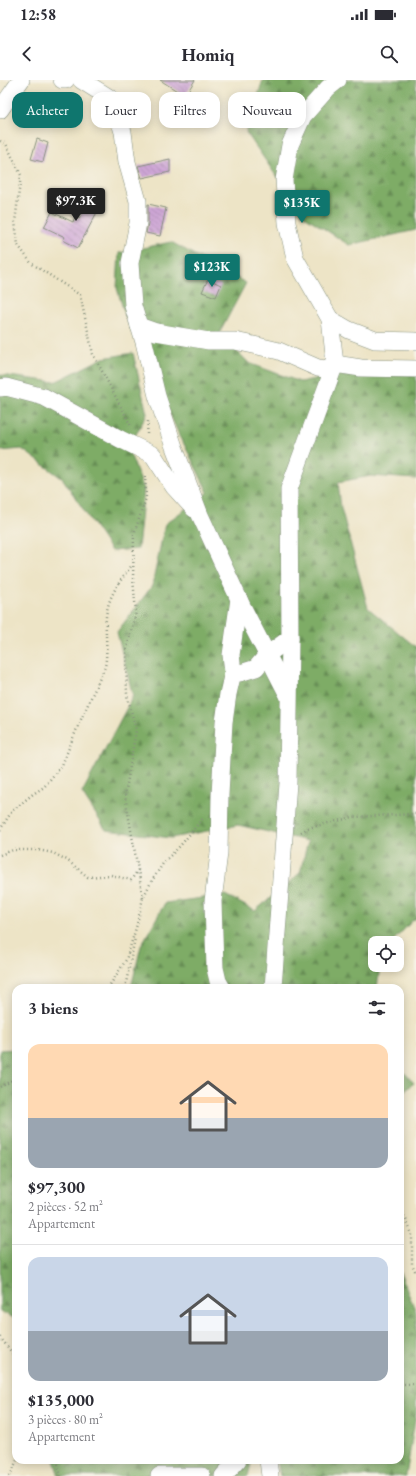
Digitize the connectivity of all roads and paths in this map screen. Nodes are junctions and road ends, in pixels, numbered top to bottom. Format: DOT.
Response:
graph roads {
  1 [pos="21,80"];
  2 [pos="62,80"];
  3 [pos="66,80"];
  4 [pos="81,80"];
  5 [pos="338,80"];
  6 [pos="0,110"];
  7 [pos="0,141"];
  8 [pos="330,320"];
  9 [pos="139,326"];
  10 [pos="416,341"];
  11 [pos="335,364"];
  12 [pos="416,369"];
  13 [pos="0,388"];
  14 [pos="148,417"];
  15 [pos="145,451"];
  16 [pos="200,515"];
  17 [pos="133,564"];
  18 [pos="239,599"];
  19 [pos="290,638"];
  20 [pos="267,656"];
  21 [pos="233,672"];
  22 [pos="289,697"];
  23 [pos="416,814"];
  24 [pos="203,817"];
  25 [pos="0,830"];
  26 [pos="283,843"];
  27 [pos="0,855"];
  28 [pos="138,870"];
  29 [pos="143,898"];
  30 [pos="136,928"];
  31 [pos="111,984"];
  32 [pos="126,984"];
  33 [pos="220,984"];
  34 [pos="273,984"];
  35 [pos="12,1080"];
  36 [pos="0,1087"];
  37 [pos="404,1215"];
  38 [pos="416,1273"];
  39 [pos="0,1337"];
  40 [pos="12,1353"];
  41 [pos="404,1384"];
  42 [pos="416,1384"];
  43 [pos="15,1464"];
  44 [pos="58,1464"];
  45 [pos="236,1464"];
  46 [pos="268,1464"];
  47 [pos="10,1476"];
  48 [pos="61,1476"];
  49 [pos="159,1476"];
  50 [pos="202,1476"];
  51 [pos="223,1476"];
  52 [pos="270,1476"];
  1 -- 6 [label="street"];
  2 -- 3 [label="street"];
  4 -- 9 [label="street"];
  5 -- 8 [label="street"];
  7 -- 15 [label="path"];
  8 -- 10 [label="street"];
  8 -- 11 [label="street"];
  9 -- 11 [label="street"];
  9 -- 16 [label="street"];
  11 -- 12 [label="street"];
  11 -- 19 [label="street"];
  13 -- 15 [label="street"];
  14 -- 15 [label="path"];
  15 -- 16 [label="street"];
  15 -- 17 [label="path"];
  16 -- 18 [label="street"];
  17 -- 25 [label="path"];
  17 -- 28 [label="path"];
  18 -- 20 [label="street"];
  18 -- 21 [label="street"];
  19 -- 20 [label="street"];
  19 -- 22 [label="street"];
  20 -- 21 [label="street"];
  20 -- 22 [label="street"];
  21 -- 33 [label="street"];
  22 -- 26 [label="street"];
  23 -- 26 [label="path"];
  24 -- 29 [label="path"];
  26 -- 34 [label="street"];
  27 -- 28 [label="path"];
  28 -- 29 [label="path"];
  29 -- 30 [label="path"];
  30 -- 31 [label="path"];
  30 -- 32 [label="path"];
  35 -- 36 [label="path"];
  37 -- 38 [label="path"];
  39 -- 40 [label="path"];
  41 -- 42 [label="path"];
  43 -- 47 [label="path"];
  44 -- 48 [label="path"];
  45 -- 51 [label="street"];
  46 -- 52 [label="street"];
  49 -- 50 [label="street"];
}
